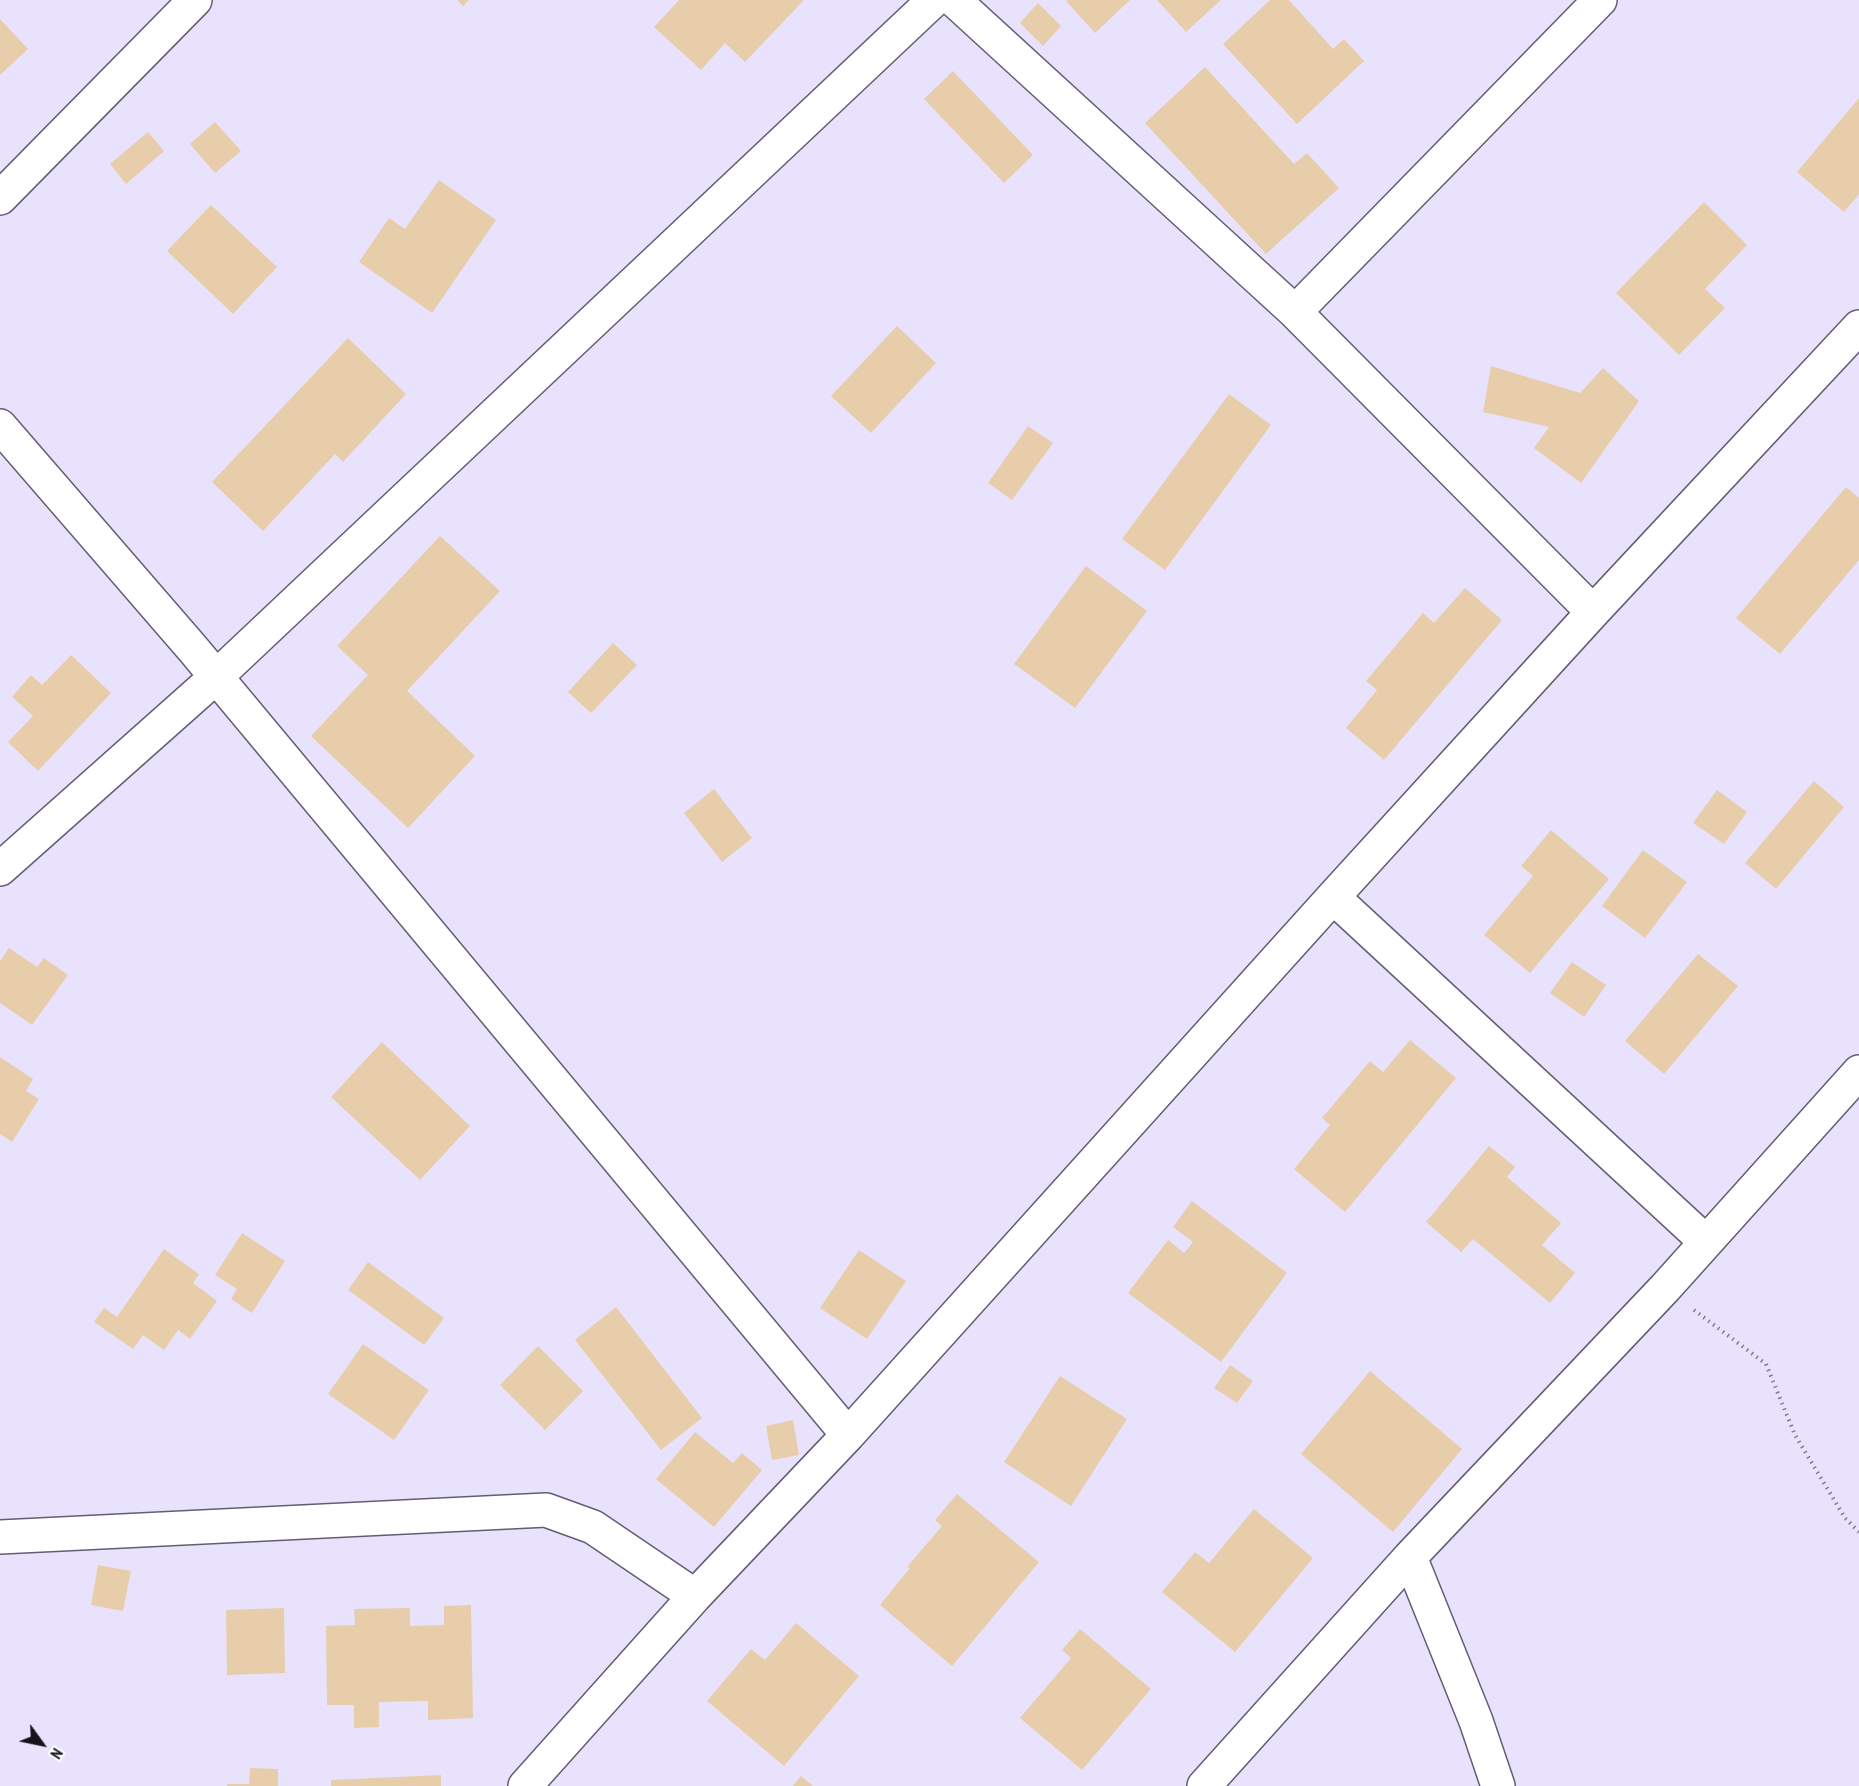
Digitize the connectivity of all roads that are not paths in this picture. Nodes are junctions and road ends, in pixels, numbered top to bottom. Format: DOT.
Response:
graph roads {
  1 [pos="195,0"];
  2 [pos="934,0"];
  3 [pos="954,0"];
  4 [pos="1600,0"];
  5 [pos="0,198"];
  6 [pos="1295,312"];
  7 [pos="1859,327"];
  8 [pos="0,426"];
  9 [pos="1593,612"];
  10 [pos="216,677"];
  11 [pos="0,869"];
  12 [pos="1333,897"];
  13 [pos="1859,1072"];
  14 [pos="1706,1242"];
  15 [pos="848,1435"];
  16 [pos="0,1537"];
  17 [pos="1410,1557"];
  18 [pos="695,1596"];
  19 [pos="525,1786"];
  20 [pos="1204,1786"];
  21 [pos="1498,1786"];
  1 -- 5 [label="street"];
  2 -- 10 [label="street"];
  3 -- 6 [label="street"];
  4 -- 6 [label="street"];
  6 -- 9 [label="street"];
  7 -- 9 [label="street"];
  8 -- 10 [label="street"];
  9 -- 12 [label="street"];
  10 -- 11 [label="street"];
  10 -- 15 [label="street"];
  12 -- 14 [label="street"];
  12 -- 15 [label="street"];
  13 -- 14 [label="street"];
  14 -- 17 [label="street"];
  15 -- 18 [label="street"];
  16 -- 18 [label="street"];
  17 -- 20 [label="street"];
  17 -- 21 [label="street"];
  18 -- 19 [label="street"];
}
